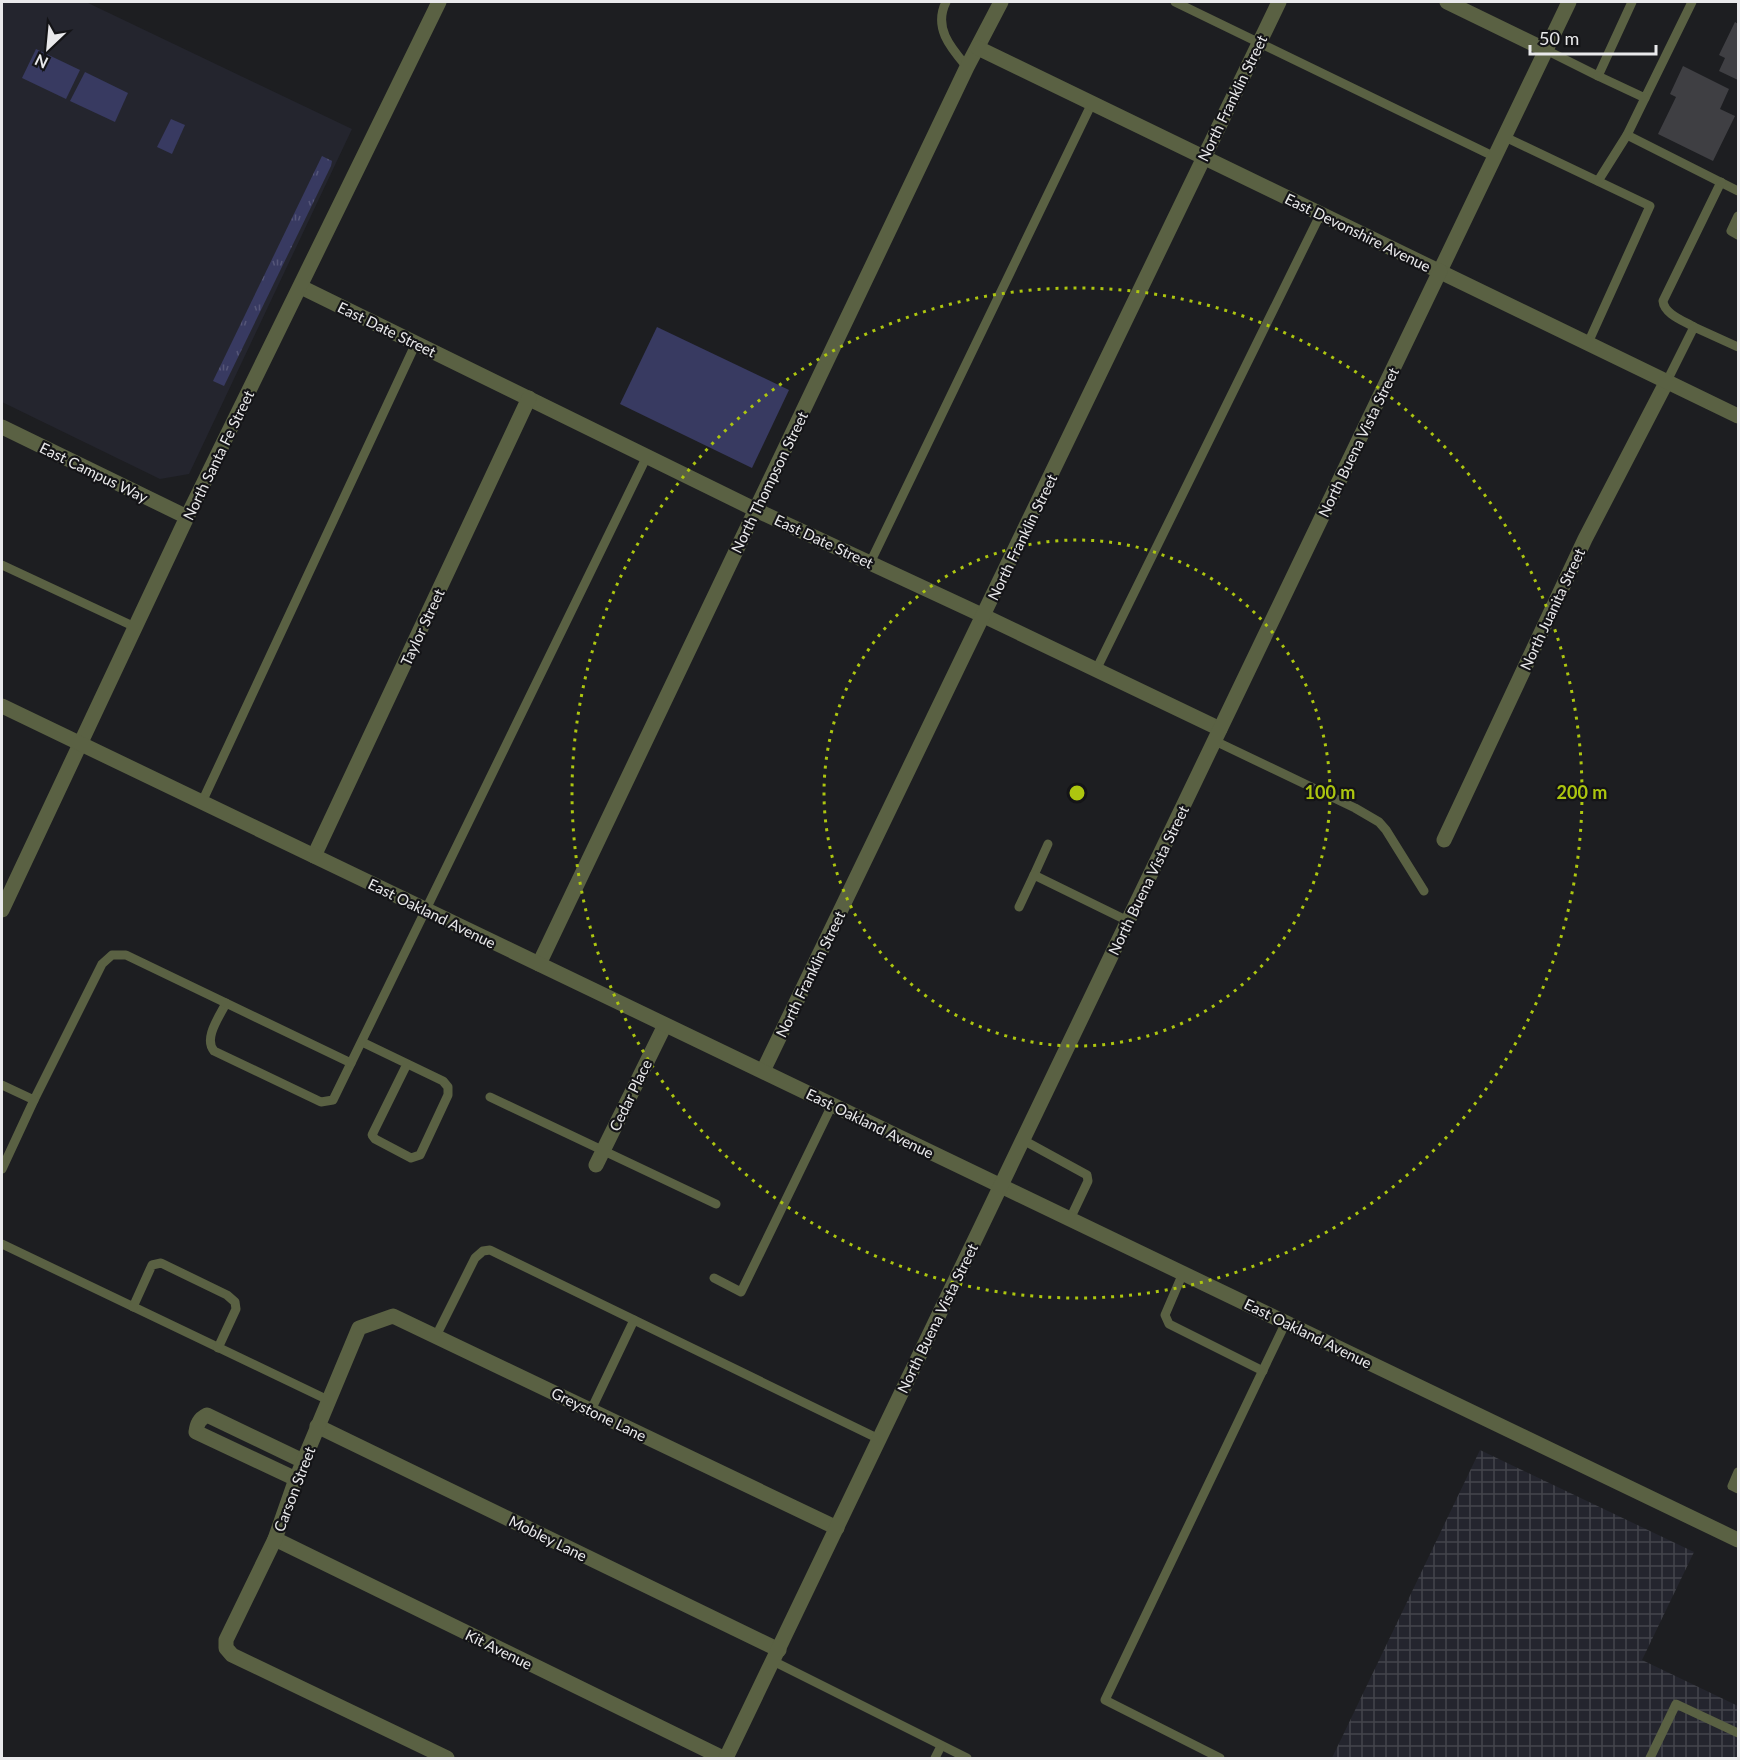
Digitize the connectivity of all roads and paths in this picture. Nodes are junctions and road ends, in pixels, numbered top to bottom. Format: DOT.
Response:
graph roads {
  1 [pos="438,2"];
  2 [pos="946,2"];
  3 [pos="1001,2"];
  4 [pos="1175,2"];
  5 [pos="1280,2"];
  6 [pos="1447,2"];
  7 [pos="1569,2"];
  8 [pos="1632,2"];
  9 [pos="1692,2"];
  10 [pos="1259,43"];
  11 [pos="978,48"];
  12 [pos="1546,50"];
  13 [pos="968,67"];
  14 [pos="1598,75"];
  15 [pos="1645,98"];
  16 [pos="1092,103"];
  17 [pos="1627,135"];
  18 [pos="1504,137"];
  19 [pos="1203,156"];
  20 [pos="1495,157"];
  21 [pos="1598,181"];
  22 [pos="1721,182"];
  23 [pos="1738,191"];
  24 [pos="1321,213"];
  25 [pos="1738,216"];
  26 [pos="1738,235"];
  27 [pos="1440,271"];
  28 [pos="301,287"];
  29 [pos="1695,327"];
  30 [pos="416,343"];
  31 [pos="1588,343"];
  32 [pos="1738,347"];
  33 [pos="1667,381"];
  34 [pos="529,398"];
  35 [pos="1738,416"];
  36 [pos="2,427"];
  37 [pos="647,456"];
  38 [pos="756,510"];
  39 [pos="187,517"];
  40 [pos="870,563"];
  41 [pos="2,565"];
  42 [pos="984,616"];
  43 [pos="135,627"];
  44 [pos="1096,670"];
  45 [pos="2,706"];
  46 [pos="1217,735"];
  47 [pos="80,744"];
  48 [pos="202,802"];
  49 [pos="1444,840"];
  50 [pos="1048,844"];
  51 [pos="314,856"];
  52 [pos="1034,875"];
  53 [pos="1424,891"];
  54 [pos="1019,908"];
  55 [pos="2,910"];
  56 [pos="426,910"];
  57 [pos="1128,921"];
  58 [pos="538,964"];
  59 [pos="226,1003"];
  60 [pos="665,1024"];
  61 [pos="362,1042"];
  62 [pos="351,1063"];
  63 [pos="406,1064"];
  64 [pos="763,1071"];
  65 [pos="2,1085"];
  66 [pos="490,1097"];
  67 [pos="34,1100"];
  68 [pos="832,1105"];
  69 [pos="1023,1140"];
  70 [pos="603,1151"];
  71 [pos="596,1166"];
  72 [pos="2,1169"];
  73 [pos="1001,1186"];
  74 [pos="716,1204"];
  75 [pos="1070,1219"];
  76 [pos="2,1244"];
  77 [pos="1183,1273"];
  78 [pos="714,1278"];
  79 [pos="132,1307"];
  80 [pos="634,1320"];
  81 [pos="1286,1322"];
  82 [pos="359,1328"];
  83 [pos="435,1336"];
  84 [pos="218,1348"];
  85 [pos="1263,1371"];
  86 [pos="328,1400"];
  87 [pos="591,1410"];
  88 [pos="317,1426"];
  89 [pos="879,1439"];
  90 [pos="303,1461"];
  91 [pos="1738,1472"];
  92 [pos="296,1479"];
  93 [pos="1738,1489"];
  94 [pos="837,1528"];
  95 [pos="275,1539"];
  96 [pos="1738,1540"];
  97 [pos="776,1656"];
  98 [pos="1738,1733"];
  99 [pos="941,1746"];
  100 [pos="447,1758"];
  101 [pos="725,1758"];
  102 [pos="935,1758"];
  103 [pos="967,1758"];
  104 [pos="1220,1758"];
  105 [pos="1650,1758"];
  1 -- 28 [label="street, North Santa Fe Street"];
  2 -- 13 [label="lane"];
  3 -- 11 [label="street, North Thompson Street"];
  4 -- 10 [label="lane"];
  5 -- 10 [label="street, North Franklin Street"];
  6 -- 12 [label="street"];
  7 -- 12 [label="street, North Buena Vista Street"];
  8 -- 14 [label="lane"];
  9 -- 15 [label="lane"];
  10 -- 19 [label="street, North Franklin Street"];
  10 -- 20 [label="lane"];
  11 -- 13 [label="street, North Thompson Street"];
  11 -- 16 [label="street, East Devonshire Avenue"];
  12 -- 14 [label="lane"];
  12 -- 18 [label="street, North Buena Vista Street"];
  13 -- 38 [label="street, North Thompson Street"];
  14 -- 15 [label="lane"];
  15 -- 17 [label="lane"];
  16 -- 19 [label="street, East Devonshire Avenue"];
  16 -- 40 [label="lane"];
  17 -- 21 [label="lane"];
  17 -- 22 [label="lane"];
  18 -- 20 [label="street, North Buena Vista Street"];
  18 -- 21 [label="lane"];
  19 -- 24 [label="street, East Devonshire Avenue"];
  19 -- 42 [label="street, North Franklin Street"];
  20 -- 27 [label="street, North Buena Vista Street"];
  21 -- 31 [label="lane"];
  22 -- 23 [label="lane"];
  22 -- 29 [label="lane"];
  24 -- 27 [label="street, East Devonshire Avenue"];
  24 -- 44 [label="lane"];
  25 -- 26 [label="lane"];
  27 -- 31 [label="street, East Devonshire Avenue"];
  27 -- 46 [label="street, North Buena Vista Street"];
  28 -- 30 [label="street, East Date Street"];
  28 -- 39 [label="street, North Santa Fe Street"];
  29 -- 32 [label="lane"];
  29 -- 33 [label="lane"];
  30 -- 34 [label="street, East Date Street"];
  30 -- 48 [label="lane"];
  31 -- 33 [label="street, East Devonshire Avenue"];
  33 -- 35 [label="street, East Devonshire Avenue"];
  33 -- 49 [label="street, North Juanita Street"];
  34 -- 37 [label="street, East Date Street"];
  34 -- 51 [label="street, Taylor Street"];
  36 -- 39 [label="street, East Campus Way"];
  37 -- 38 [label="street, East Date Street"];
  37 -- 56 [label="lane"];
  38 -- 40 [label="street, East Date Street"];
  38 -- 58 [label="street, North Thompson Street"];
  39 -- 43 [label="street, North Santa Fe Street"];
  40 -- 42 [label="street, East Date Street"];
  41 -- 43 [label="lane"];
  42 -- 44 [label="street, East Date Street"];
  42 -- 64 [label="street, North Franklin Street"];
  43 -- 47 [label="street, North Santa Fe Street"];
  44 -- 46 [label="street, East Date Street"];
  45 -- 47 [label="street, East Oakland Avenue"];
  46 -- 53 [label="lane"];
  46 -- 57 [label="street, North Buena Vista Street"];
  47 -- 48 [label="street, East Oakland Avenue"];
  47 -- 55 [label="street, North Santa Fe Street"];
  48 -- 51 [label="street, East Oakland Avenue"];
  50 -- 52 [label="lane"];
  51 -- 56 [label="street, East Oakland Avenue"];
  52 -- 54 [label="lane"];
  52 -- 57 [label="lane"];
  56 -- 58 [label="street, East Oakland Avenue"];
  56 -- 61 [label="lane"];
  57 -- 69 [label="street, North Buena Vista Street"];
  58 -- 60 [label="street, East Oakland Avenue"];
  59 -- 62 [label="lane"];
  59 -- 62 [label="lane"];
  59 -- 67 [label="lane"];
  60 -- 64 [label="street, East Oakland Avenue"];
  60 -- 70 [label="street, Cedar Place"];
  61 -- 62 [label="lane"];
  61 -- 63 [label="lane"];
  63 -- 63 [label="lane"];
  64 -- 68 [label="street, East Oakland Avenue"];
  65 -- 67 [label="lane"];
  66 -- 70 [label="lane"];
  67 -- 72 [label="lane"];
  68 -- 73 [label="street, East Oakland Avenue"];
  68 -- 78 [label="lane"];
  69 -- 73 [label="street, North Buena Vista Street"];
  69 -- 75 [label="lane"];
  70 -- 71 [label="street, Cedar Place"];
  70 -- 74 [label="lane"];
  73 -- 75 [label="street, East Oakland Avenue"];
  73 -- 89 [label="street, North Buena Vista Street"];
  75 -- 77 [label="street, East Oakland Avenue"];
  76 -- 79 [label="lane"];
  77 -- 81 [label="street, East Oakland Avenue"];
  77 -- 85 [label="lane"];
  79 -- 84 [label="lane"];
  79 -- 84 [label="lane"];
  80 -- 83 [label="lane"];
  80 -- 87 [label="lane"];
  80 -- 89 [label="lane"];
  81 -- 85 [label="lane"];
  81 -- 96 [label="street, East Oakland Avenue"];
  82 -- 83 [label="street, Greystone Lane"];
  82 -- 86 [label="street, Carson Street"];
  83 -- 87 [label="street, Greystone Lane"];
  84 -- 86 [label="lane"];
  85 -- 104 [label="lane"];
  86 -- 88 [label="street, Carson Street"];
  87 -- 94 [label="street, Greystone Lane"];
  88 -- 90 [label="street, Carson Street"];
  88 -- 97 [label="street, Mobley Lane"];
  89 -- 94 [label="street, North Buena Vista Street"];
  90 -- 92 [label="street, Carson Street"];
  90 -- 92 [label="street"];
  91 -- 93 [label="lane"];
  92 -- 95 [label="street, Carson Street"];
  94 -- 97 [label="street, North Buena Vista Street"];
  95 -- 100 [label="street, Carson Street"];
  95 -- 101 [label="street, Kit Avenue"];
  97 -- 99 [label="lane"];
  97 -- 101 [label="street, North Buena Vista Street"];
  98 -- 105 [label="lane"];
  99 -- 102 [label="lane"];
  99 -- 103 [label="lane"];
}
